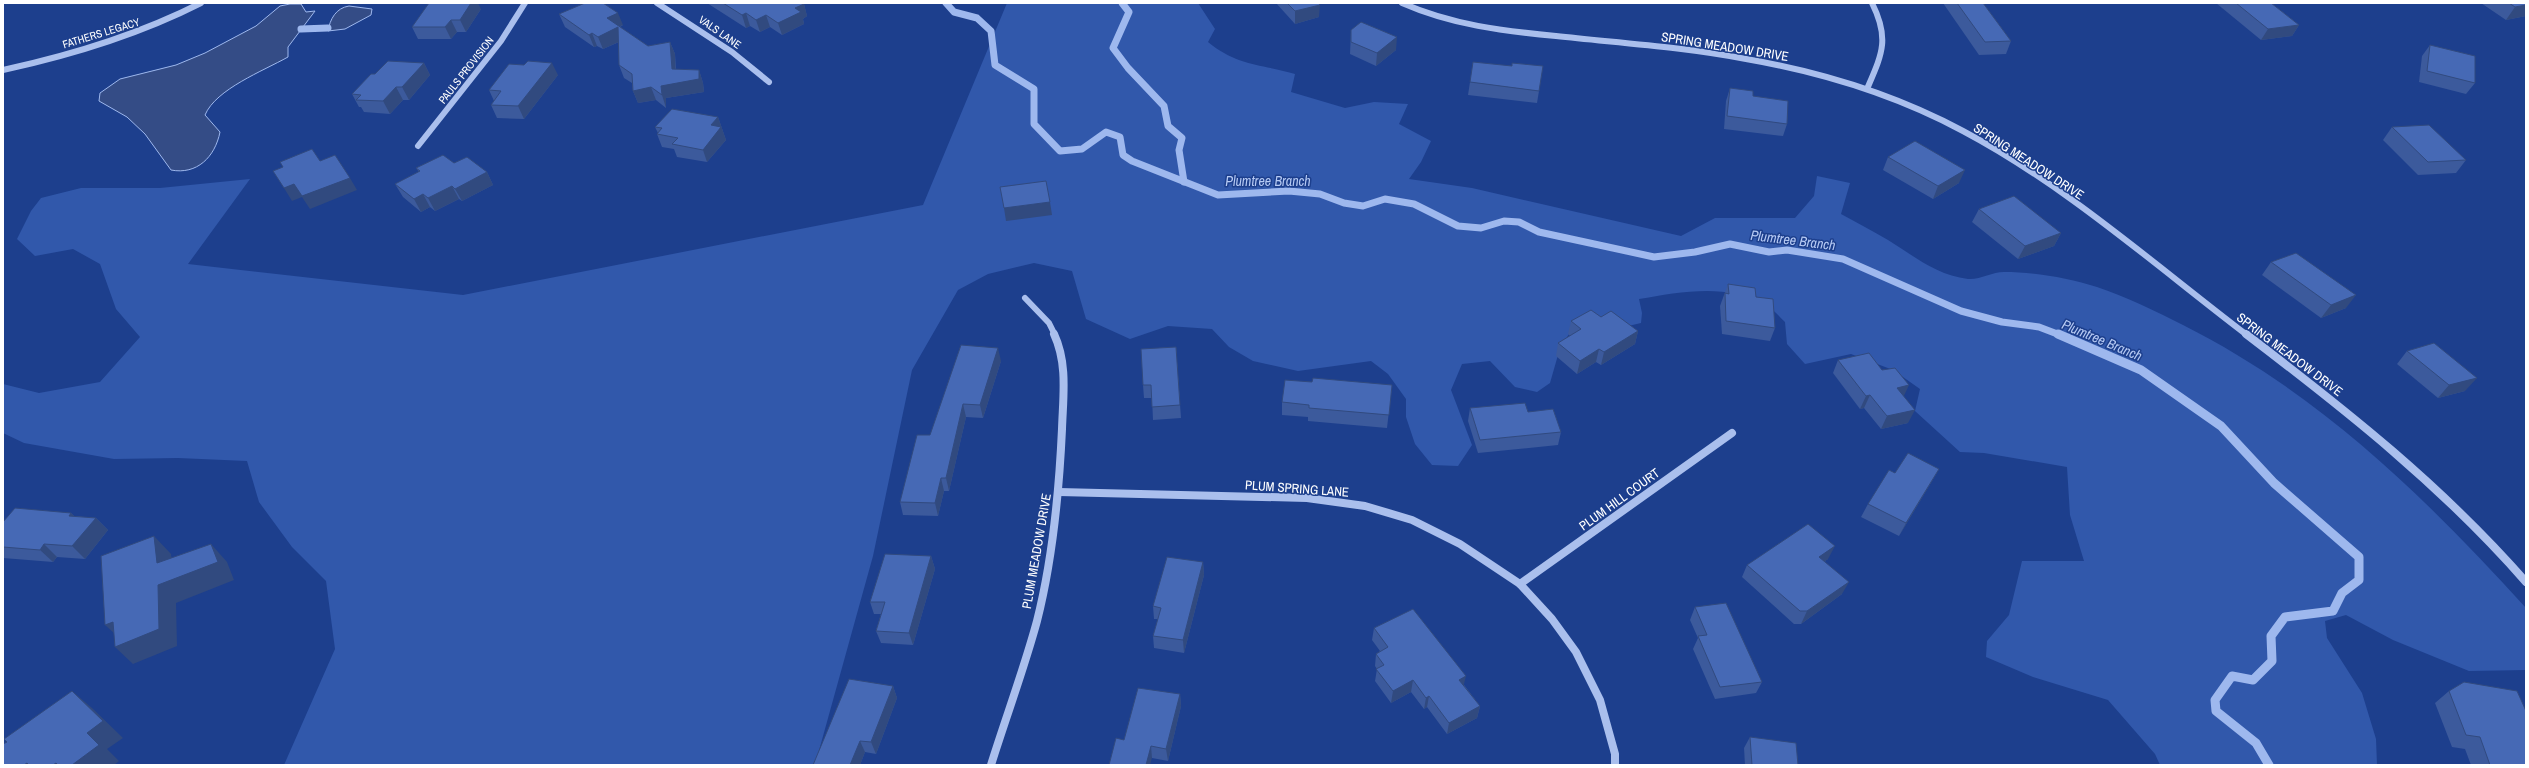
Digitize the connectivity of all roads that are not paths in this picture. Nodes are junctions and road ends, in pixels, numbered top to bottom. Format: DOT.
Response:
graph roads {
  1 [pos="201,3"];
  2 [pos="524,3"];
  3 [pos="657,3"];
  4 [pos="1402,3"];
  5 [pos="1872,3"];
  6 [pos="3,70"];
  7 [pos="769,82"];
  8 [pos="1867,89"];
  9 [pos="418,146"];
  10 [pos="1025,298"];
  11 [pos="1732,433"];
  12 [pos="1059,492"];
  13 [pos="2526,582"];
  14 [pos="1520,584"];
  15 [pos="991,765"];
  16 [pos="1615,765"];
  1 -- 6 [label="street, FATHERS LEGACY"];
  2 -- 9 [label="street, PAULS PROVISION"];
  3 -- 7 [label="street, VALS LANE"];
  4 -- 8 [label="street, SPRING MEADOW DRIVE"];
  5 -- 8 [label="street"];
  8 -- 13 [label="street, SPRING MEADOW DRIVE"];
  10 -- 12 [label="street, PLUM MEADOW DRIVE"];
  11 -- 14 [label="street, PLUM HILL COURT"];
  12 -- 14 [label="street, PLUM SPRING LANE"];
  12 -- 15 [label="street, PLUM MEADOW DRIVE"];
  14 -- 16 [label="street, PLUM SPRING LANE"];
}
